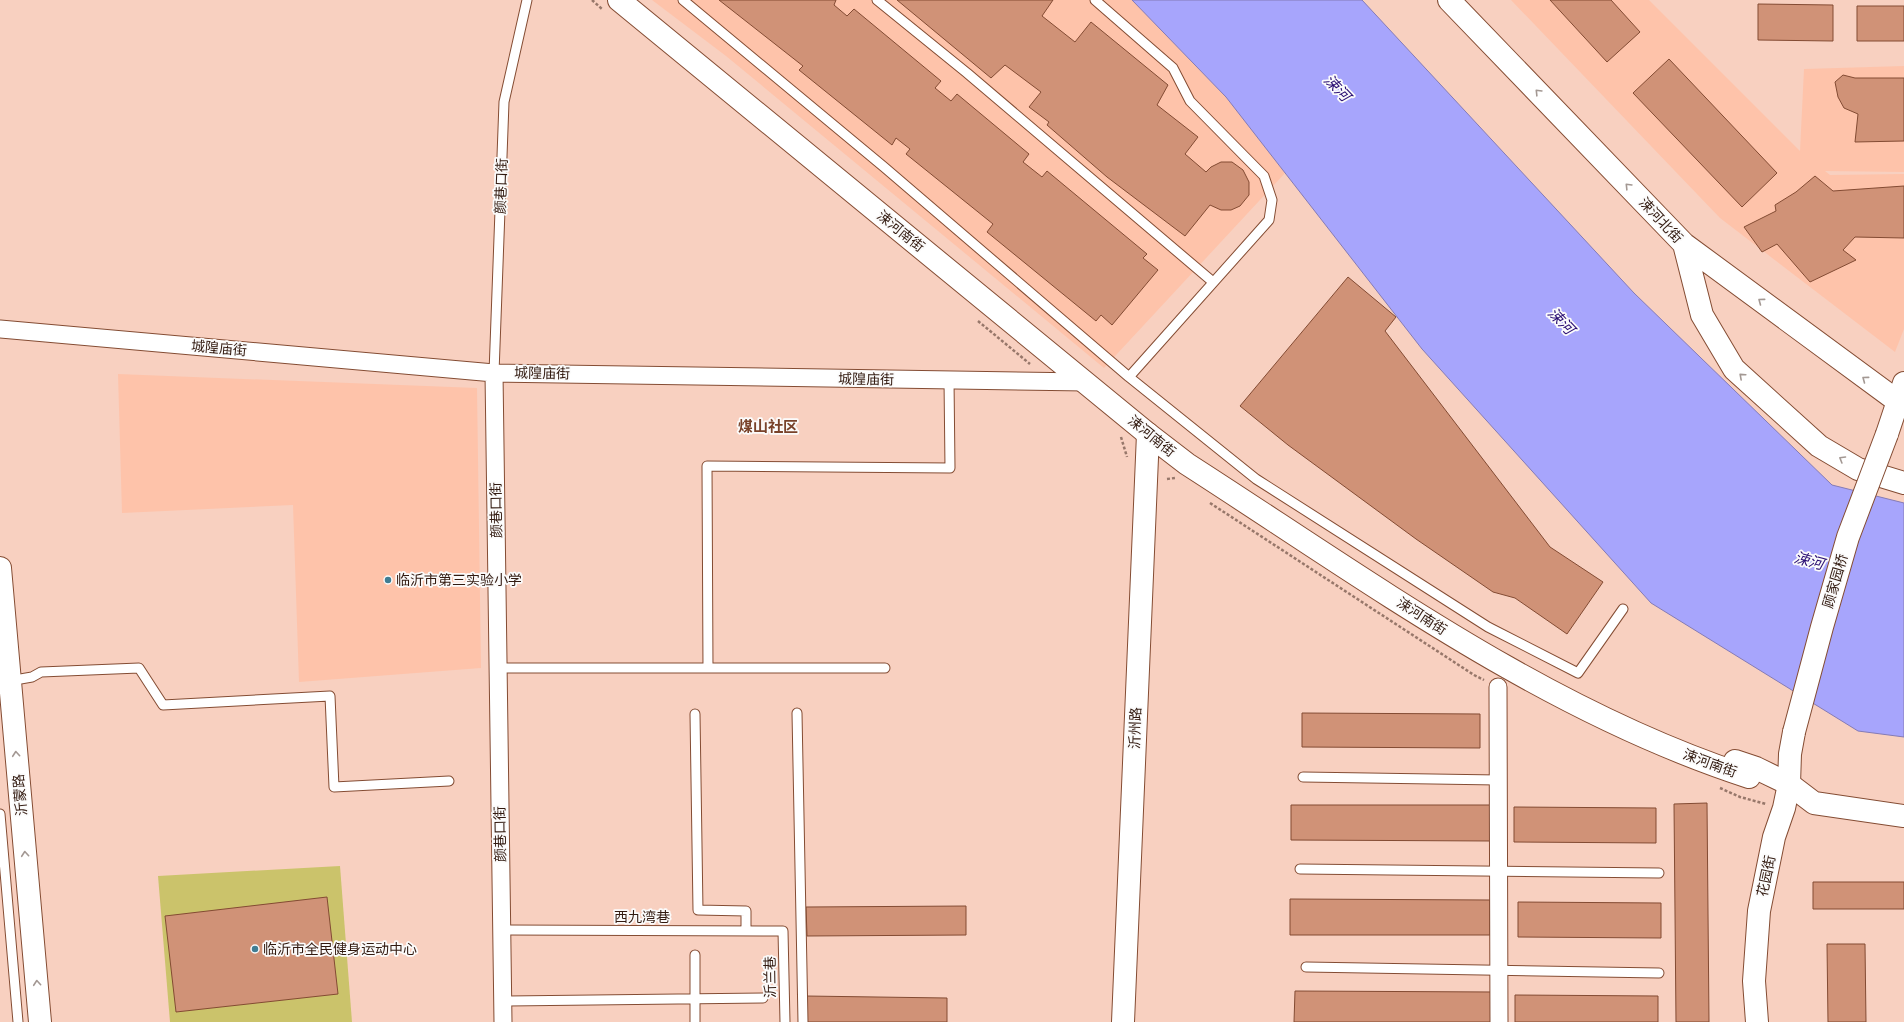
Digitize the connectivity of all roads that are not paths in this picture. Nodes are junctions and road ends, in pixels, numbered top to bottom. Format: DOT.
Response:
graph roads {
  1 [pos="527,0"];
  2 [pos="619,0"];
  3 [pos="683,0"];
  4 [pos="877,0"];
  5 [pos="1095,0"];
  6 [pos="1449,0"];
  7 [pos="1684,244"];
  8 [pos="1213,282"];
  9 [pos="0,329"];
  10 [pos="494,372"];
  11 [pos="1129,377"];
  12 [pos="949,380"];
  13 [pos="1086,382"];
  14 [pos="1902,397"];
  15 [pos="1148,434"];
  16 [pos="1904,483"];
  17 [pos="0,568"];
  18 [pos="1624,609"];
  19 [pos="1465,643"];
  20 [pos="498,668"];
  21 [pos="708,668"];
  22 [pos="886,668"];
  23 [pos="9,681"];
  24 [pos="1498,687"];
  25 [pos="797,713"];
  26 [pos="695,714"];
  27 [pos="1794,732"];
  28 [pos="1303,777"];
  29 [pos="1749,777"];
  30 [pos="1498,780"];
  31 [pos="449,781"];
  32 [pos="1789,784"];
  33 [pos="1822,794"];
  34 [pos="1904,806"];
  35 [pos="0,814"];
  36 [pos="1904,816"];
  37 [pos="1300,868"];
  38 [pos="1498,870"];
  39 [pos="1659,873"];
  40 [pos="502,930"];
  41 [pos="746,931"];
  42 [pos="783,931"];
  43 [pos="695,955"];
  44 [pos="784,959"];
  45 [pos="801,959"];
  46 [pos="1306,967"];
  47 [pos="1499,969"];
  48 [pos="1659,973"];
  49 [pos="763,998"];
  50 [pos="695,999"];
  51 [pos="503,1001"];
  52 [pos="18,1022"];
  53 [pos="40,1022"];
  54 [pos="503,1022"];
  55 [pos="695,1022"];
  56 [pos="785,1022"];
  57 [pos="803,1022"];
  58 [pos="1123,1022"];
  59 [pos="1499,1022"];
  60 [pos="1757,1022"];
  1 -- 10 [label="lane, 颜巷口街"];
  2 -- 13 [label="main road, 涑河南街"];
  3 -- 11 [label="lane"];
  4 -- 8 [label="lane"];
  5 -- 8 [label="lane"];
  7 -- 6 [label="main road, 涑河北街, one-way"];
  14 -- 7 [label="main road, one-way"];
  16 -- 7 [label="main road, 涑河北街, one-way"];
  8 -- 11 [label="lane"];
  9 -- 10 [label="street, 城隍庙街"];
  10 -- 12 [label="street, 城隍庙街"];
  10 -- 20 [label="street, 颜巷口街"];
  11 -- 18 [label="lane"];
  12 -- 13 [label="street, 城隍庙街"];
  12 -- 21 [label="lane"];
  13 -- 15 [label="main road, 涑河南街"];
  14 -- 27 [label="main road, 顾家园桥, bridge"];
  15 -- 19 [label="main road, 涑河南街"];
  15 -- 58 [label="main road, 沂州路"];
  17 -- 23 [label="main road, 沂蒙路"];
  19 -- 29 [label="main road, 涑河南街"];
  19 -- 32 [label="main road"];
  20 -- 21 [label="lane"];
  20 -- 40 [label="street, 颜巷口街"];
  21 -- 22 [label="lane"];
  23 -- 31 [label="lane"];
  53 -- 23 [label="main road, 沂蒙路, one-way"];
  24 -- 30 [label="street"];
  25 -- 45 [label="lane"];
  26 -- 41 [label="lane"];
  27 -- 32 [label="main road, 花园街"];
  28 -- 30 [label="lane"];
  30 -- 38 [label="street"];
  32 -- 36 [label="main road"];
  32 -- 60 [label="main road, 花园街"];
  33 -- 34 [label="main road"];
  35 -- 52 [label="lane"];
  37 -- 38 [label="lane"];
  38 -- 39 [label="lane"];
  38 -- 47 [label="street"];
  40 -- 41 [label="lane, 西九湾巷"];
  40 -- 51 [label="street, 颜巷口街"];
  41 -- 42 [label="lane, 西九湾巷"];
  42 -- 44 [label="lane, 沂兰巷"];
  43 -- 50 [label="lane"];
  44 -- 45 [label="lane"];
  44 -- 56 [label="lane, 沂兰巷"];
  45 -- 57 [label="lane"];
  46 -- 47 [label="lane"];
  47 -- 48 [label="lane"];
  47 -- 59 [label="street"];
  49 -- 50 [label="lane"];
  50 -- 51 [label="lane"];
  50 -- 55 [label="lane"];
  51 -- 54 [label="street, 颜巷口街"];
}
